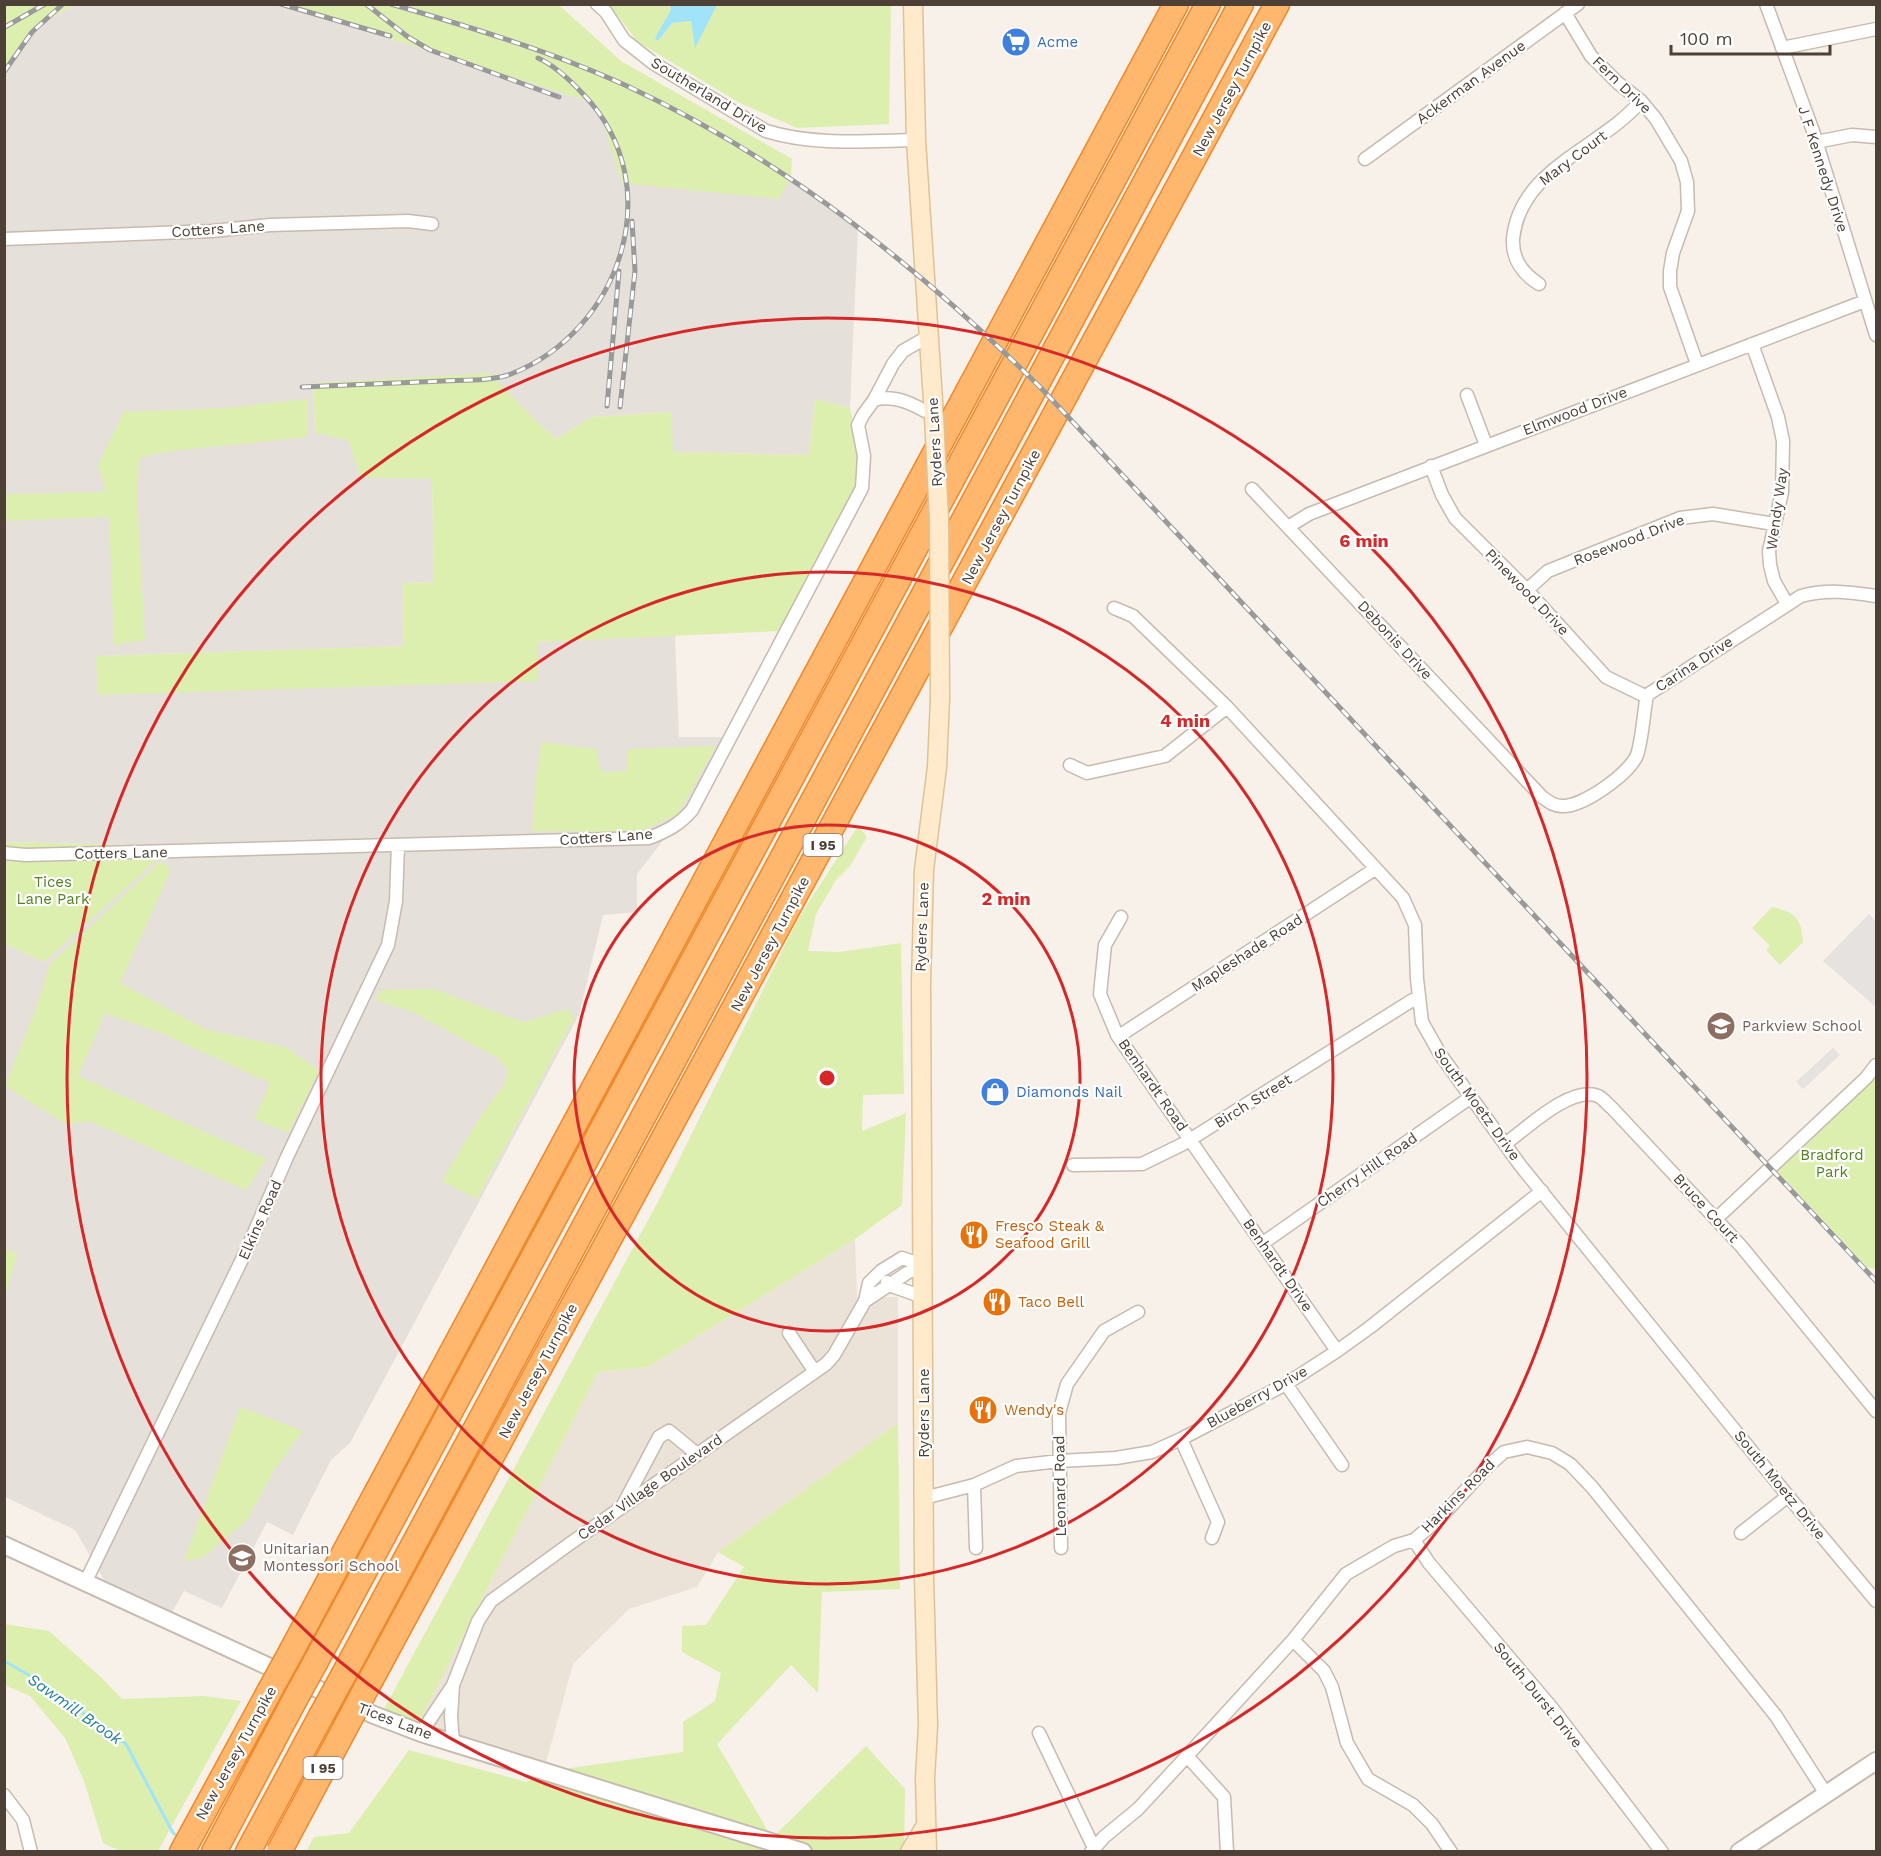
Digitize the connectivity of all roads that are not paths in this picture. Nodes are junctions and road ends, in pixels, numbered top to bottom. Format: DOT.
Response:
graph roads {
  1 [pos="597,4"];
  2 [pos="913,4"];
  3 [pos="1176,4"];
  4 [pos="1208,4"];
  5 [pos="1241,4"];
  6 [pos="1277,4"];
  7 [pos="1578,4"];
  8 [pos="1766,4"];
  9 [pos="1565,14"];
  10 [pos="1876,29"];
  11 [pos="1782,48"];
  12 [pos="1641,101"];
  13 [pos="1876,137"];
  14 [pos="916,140"];
  15 [pos="1816,142"];
  16 [pos="1365,159"];
  17 [pos="432,224"];
  18 [pos="4,239"];
  19 [pos="1539,284"];
  20 [pos="1865,301"];
  21 [pos="1876,335"];
  22 [pos="929,336"];
  23 [pos="1752,344"];
  24 [pos="1697,364"];
  25 [pos="1467,395"];
  26 [pos="874,400"];
  27 [pos="934,416"];
  28 [pos="1486,445"];
  29 [pos="1431,466"];
  30 [pos="1252,489"];
  31 [pos="1774,524"];
  32 [pos="1288,527"];
  33 [pos="1527,590"];
  34 [pos="1876,596"];
  35 [pos="1787,604"];
  36 [pos="1114,608"];
  37 [pos="1647,697"];
  38 [pos="1227,707"];
  39 [pos="1070,765"];
  40 [pos="1537,792"];
  41 [pos="398,846"];
  42 [pos="4,853"];
  43 [pos="1376,869"];
  44 [pos="1121,916"];
  45 [pos="1419,996"];
  46 [pos="1119,1036"];
  47 [pos="1876,1065"];
  48 [pos="1471,1097"];
  49 [pos="1191,1140"];
  50 [pos="1505,1144"];
  51 [pos="1073,1165"];
  52 [pos="1219,1180"];
  53 [pos="1542,1191"];
  54 [pos="1716,1218"];
  55 [pos="1263,1243"];
  56 [pos="923,1265"];
  57 [pos="881,1271"];
  58 [pos="889,1286"];
  59 [pos="923,1297"];
  60 [pos="865,1301"];
  61 [pos="1138,1312"];
  62 [pos="789,1333"];
  63 [pos="1337,1351"];
  64 [pos="815,1372"];
  65 [pos="1286,1384"];
  66 [pos="1876,1411"];
  67 [pos="1181,1439"];
  68 [pos="697,1454"];
  69 [pos="1059,1461"];
  70 [pos="1342,1465"];
  71 [pos="974,1485"];
  72 [pos="1788,1496"];
  73 [pos="924,1498"];
  74 [pos="622,1506"];
  75 [pos="1741,1533"];
  76 [pos="1212,1538"];
  77 [pos="1414,1540"];
  78 [pos="4,1545"];
  79 [pos="976,1548"];
  80 [pos="1061,1548"];
  81 [pos="85,1583"];
  82 [pos="1876,1601"];
  83 [pos="1293,1640"];
  84 [pos="453,1685"];
  85 [pos="422,1733"];
  86 [pos="1039,1733"];
  87 [pos="453,1742"];
  88 [pos="1187,1756"];
  89 [pos="1876,1761"];
  90 [pos="4,1794"];
  91 [pos="1826,1794"];
  92 [pos="926,1826"];
  93 [pos="1092,1850"];
  94 [pos="31,1851"];
  95 [pos="182,1851"];
  96 [pos="214,1851"];
  97 [pos="248,1851"];
  98 [pos="279,1851"];
  99 [pos="803,1851"];
  100 [pos="910,1851"];
  101 [pos="927,1851"];
  102 [pos="1227,1851"];
  103 [pos="1451,1851"];
  104 [pos="1662,1851"];
  105 [pos="1739,1851"];
  1 -- 14 [label="street, Southerland Drive"];
  2 -- 14 [label="main road, Ryders Lane"];
  3 -- 95 [label="highway, New Jersey Turnpike, bridge"];
  4 -- 96 [label="highway, New Jersey Turnpike, bridge"];
  5 -- 97 [label="highway, New Jersey Turnpike / I 95, bridge"];
  6 -- 98 [label="highway, New Jersey Turnpike / I 95, bridge"];
  7 -- 9 [label="street, Ackerman Avenue"];
  8 -- 11 [label="street, J F Kennedy Drive"];
  9 -- 12 [label="street, Fern Drive"];
  9 -- 16 [label="street, Ackerman Avenue"];
  10 -- 11 [label="street"];
  11 -- 15 [label="street, J F Kennedy Drive"];
  12 -- 19 [label="street, Mary Court"];
  12 -- 24 [label="street, Fern Drive"];
  13 -- 15 [label="street"];
  14 -- 22 [label="main road, Ryders Lane"];
  15 -- 20 [label="street, J F Kennedy Drive"];
  17 -- 18 [label="street, Cotters Lane"];
  20 -- 21 [label="street, J F Kennedy Drive"];
  20 -- 23 [label="street, Elmwood Drive"];
  22 -- 26 [label="street, Cotters Lane"];
  22 -- 27 [label="main road, Ryders Lane"];
  23 -- 24 [label="street, Elmwood Drive"];
  23 -- 31 [label="street, Wendy Way"];
  24 -- 28 [label="street, Elmwood Drive"];
  25 -- 28 [label="street"];
  26 -- 27 [label="street"];
  26 -- 41 [label="street, Cotters Lane"];
  27 -- 56 [label="main road, Ryders Lane, bridge"];
  28 -- 29 [label="street, Elmwood Drive"];
  29 -- 32 [label="street, Elmwood Drive"];
  29 -- 33 [label="street, Pinewood Drive"];
  30 -- 32 [label="street, Debonis Drive"];
  31 -- 33 [label="street, Rosewood Drive"];
  31 -- 35 [label="street, Wendy Way"];
  32 -- 40 [label="street, Debonis Drive"];
  33 -- 37 [label="street, Pinewood Drive"];
  34 -- 35 [label="street, Carina Drive"];
  35 -- 37 [label="street, Carina Drive"];
  36 -- 38 [label="street, South Moetz Drive"];
  37 -- 40 [label="street, Carina Drive"];
  38 -- 39 [label="street"];
  38 -- 43 [label="street, South Moetz Drive"];
  41 -- 42 [label="street, Cotters Lane"];
  41 -- 81 [label="street, Elkins Road"];
  43 -- 45 [label="street, South Moetz Drive"];
  43 -- 46 [label="street, Mapleshade Road"];
  44 -- 46 [label="street, Benhardt Road"];
  45 -- 48 [label="street, South Moetz Drive"];
  45 -- 49 [label="street, Birch Street"];
  46 -- 49 [label="street, Benhardt Road"];
  47 -- 54 [label="street"];
  48 -- 50 [label="street, South Moetz Drive"];
  48 -- 55 [label="street, Cherry Hill Road"];
  49 -- 51 [label="street, Birch Street"];
  49 -- 52 [label="street, Benhardt Road"];
  50 -- 53 [label="street, South Moetz Drive"];
  50 -- 54 [label="street, Bruce Court"];
  52 -- 55 [label="street, Benhardt Drive"];
  53 -- 63 [label="street, Blueberry Drive"];
  53 -- 72 [label="street, South Moetz Drive"];
  54 -- 66 [label="street, Bruce Court"];
  55 -- 63 [label="street, Benhardt Drive"];
  56 -- 57 [label="street"];
  56 -- 58 [label="street, Cedar Village Boulevard"];
  56 -- 59 [label="main road, Ryders Lane"];
  57 -- 58 [label="street"];
  57 -- 60 [label="street, Cedar Village Boulevard"];
  58 -- 59 [label="street"];
  58 -- 60 [label="street, Cedar Village Boulevard"];
  59 -- 73 [label="main road, Ryders Lane"];
  60 -- 64 [label="street, Cedar Village Boulevard"];
  61 -- 69 [label="street, Leonard Road"];
  62 -- 64 [label="street"];
  63 -- 65 [label="street, Blueberry Drive"];
  64 -- 68 [label="street, Cedar Village Boulevard"];
  65 -- 67 [label="street, Blueberry Drive"];
  65 -- 70 [label="street"];
  67 -- 69 [label="street, Blueberry Drive"];
  67 -- 76 [label="street"];
  68 -- 74 [label="street, Cedar Village Boulevard"];
  68 -- 74 [label="street"];
  69 -- 71 [label="street, Blueberry Drive"];
  69 -- 80 [label="street, Leonard Road"];
  71 -- 73 [label="street, Blueberry Drive"];
  71 -- 79 [label="street"];
  72 -- 75 [label="street"];
  72 -- 82 [label="street, South Moetz Drive"];
  73 -- 92 [label="main road, Ryders Lane"];
  74 -- 84 [label="street, Cedar Village Boulevard"];
  77 -- 83 [label="street, Harkins Road"];
  77 -- 91 [label="street, Harkins Road"];
  77 -- 104 [label="street, South Durst Drive"];
  78 -- 81 [label="street, Tices Lane"];
  81 -- 85 [label="street, Tices Lane"];
  83 -- 88 [label="street, Harkins Road"];
  83 -- 103 [label="street"];
  84 -- 85 [label="street, Cedar Village Boulevard"];
  84 -- 87 [label="street, Cedar Village Boulevard"];
  85 -- 87 [label="street, Tices Lane"];
  86 -- 93 [label="street"];
  87 -- 99 [label="street, Tices Lane"];
  88 -- 93 [label="street, Harkins Road"];
  88 -- 102 [label="street"];
  89 -- 91 [label="street"];
  90 -- 94 [label="street"];
  91 -- 105 [label="street"];
  92 -- 100 [label="main road"];
  92 -- 101 [label="main road, Ryders Lane"];
}
